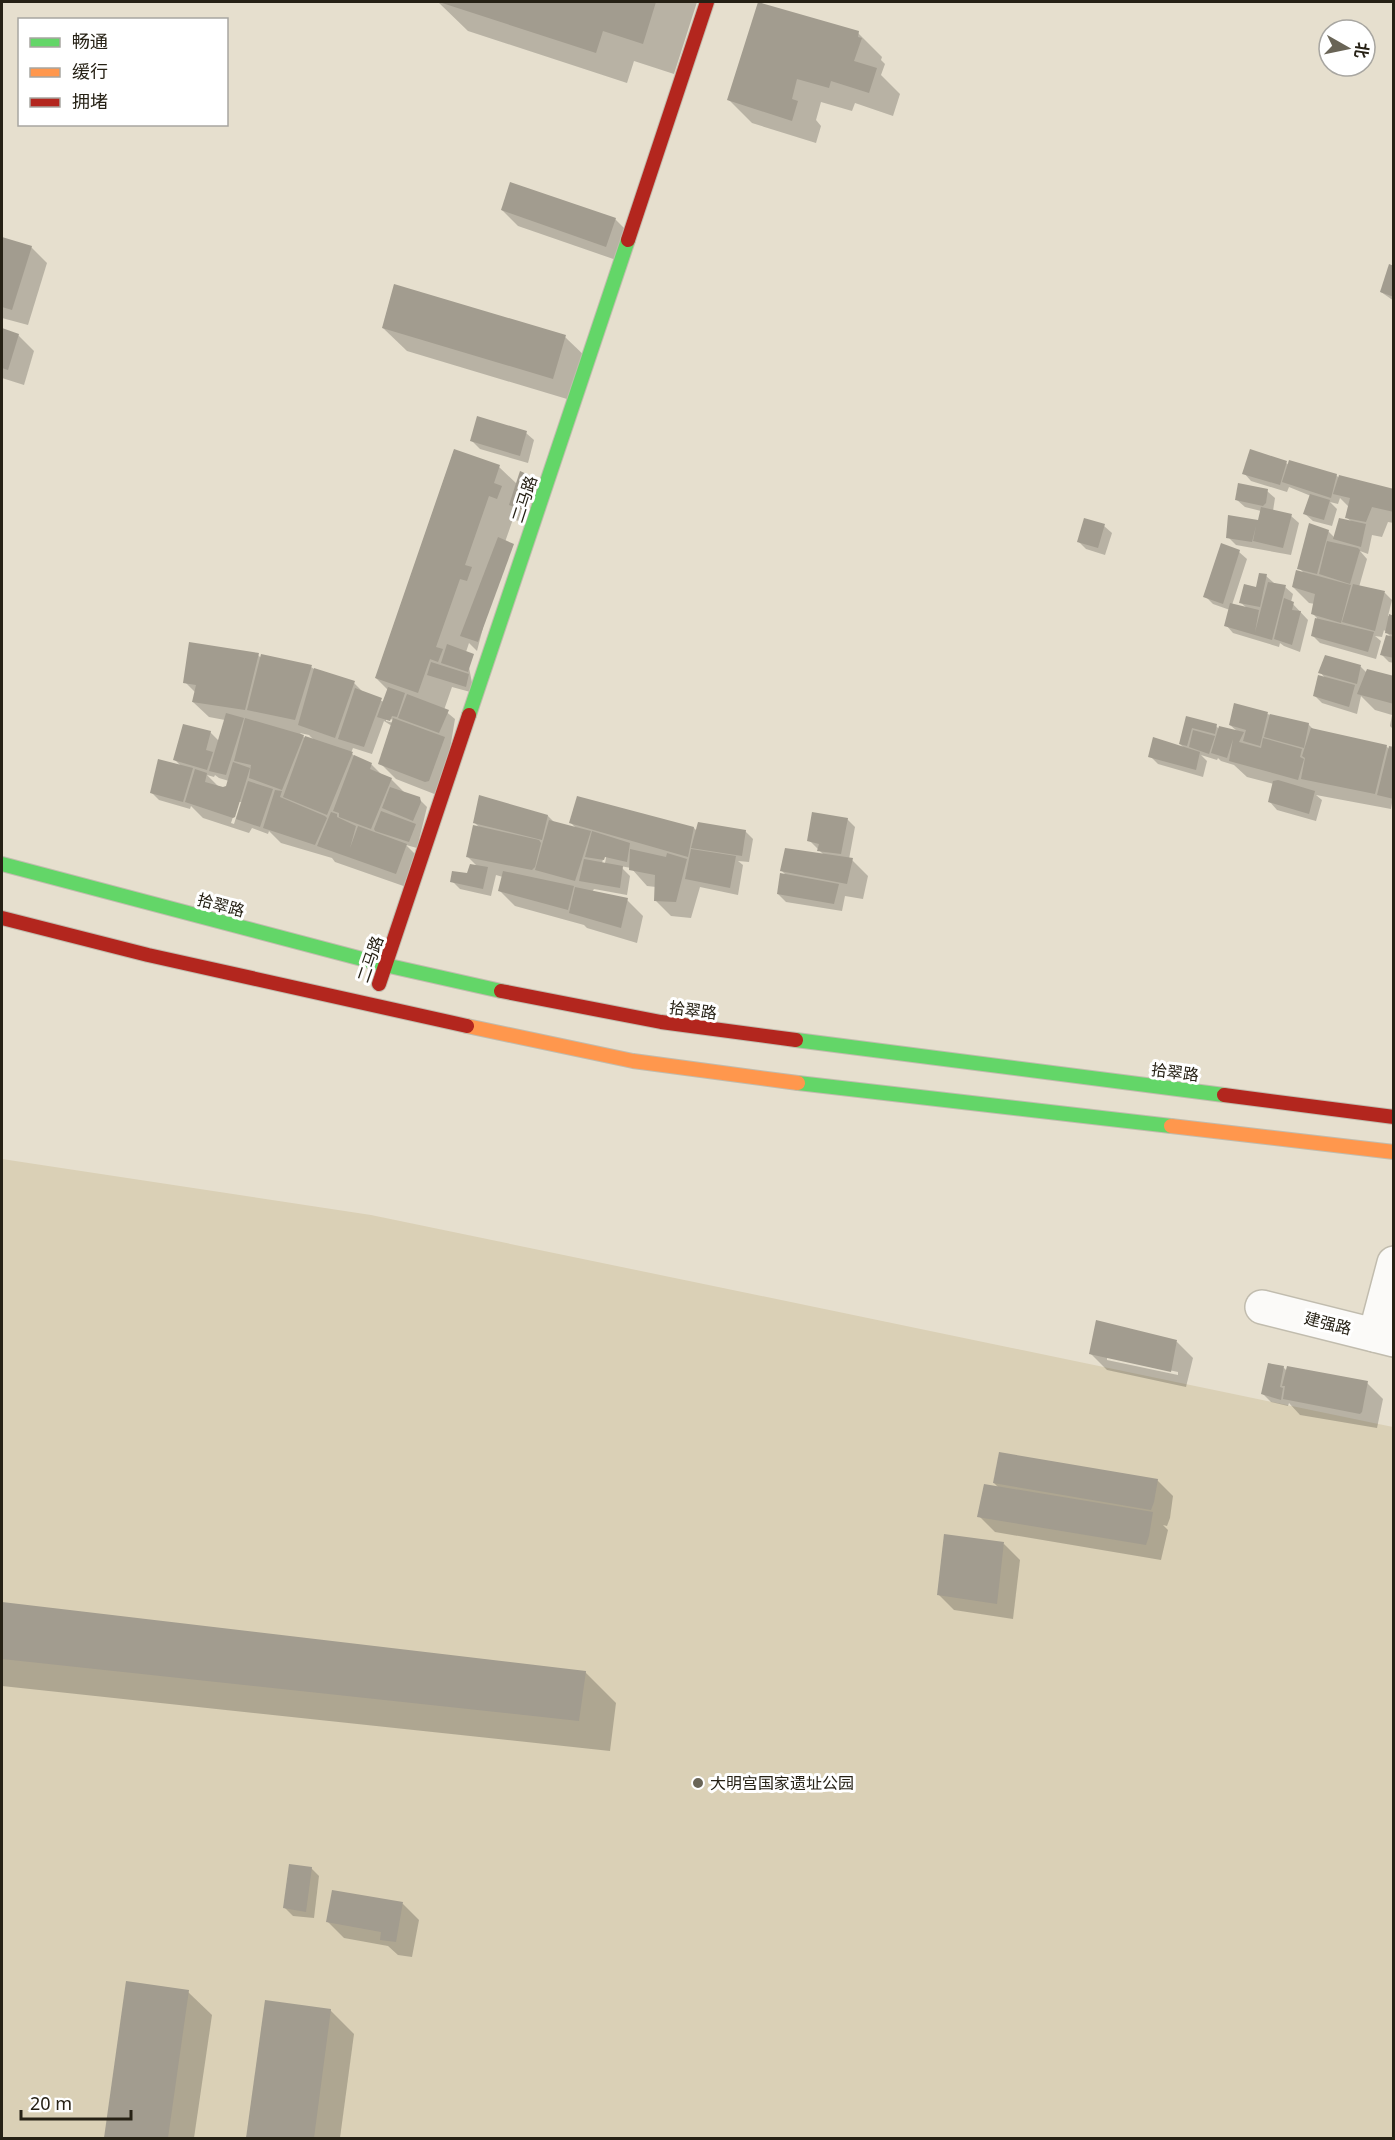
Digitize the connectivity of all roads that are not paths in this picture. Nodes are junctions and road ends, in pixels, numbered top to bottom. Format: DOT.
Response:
graph roads {
  1 [pos="707,2"];
  2 [pos="2,864"];
  3 [pos="2,918"];
  4 [pos="386,965"];
  5 [pos="371,1006"];
  6 [pos="1394,1117"];
  7 [pos="1394,1152"];
  8 [pos="1394,1263"];
  9 [pos="1262,1307"];
  10 [pos="1384,1337"];
  1 -- 4 [label="main road, 二马路"];
  2 -- 4 [label="main road, 拾翠路"];
  3 -- 5 [label="main road"];
  4 -- 5 [label="main road, 二马路"];
  4 -- 6 [label="main road, 拾翠路"];
  5 -- 7 [label="main road"];
  8 -- 10 [label="street"];
  9 -- 10 [label="street, 建强路"];
}
